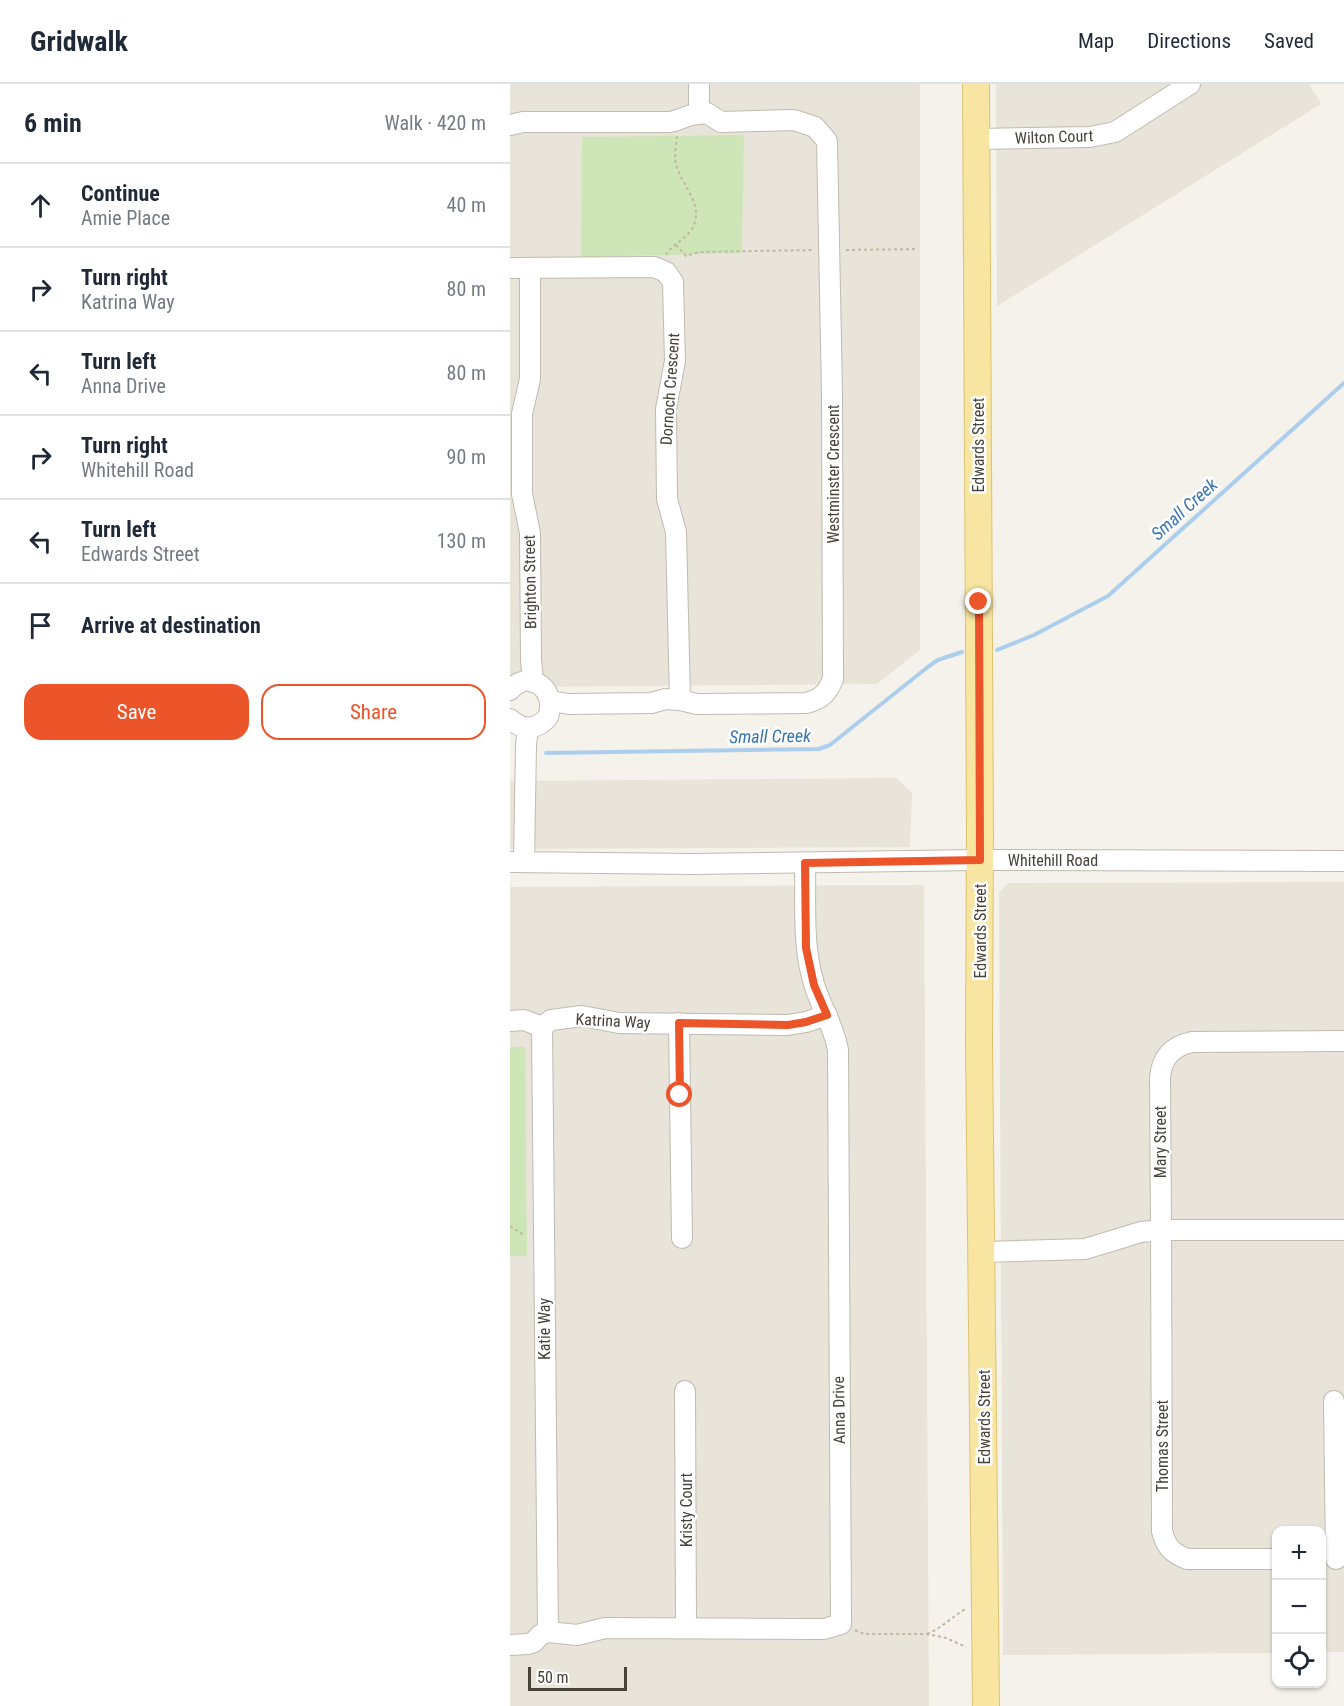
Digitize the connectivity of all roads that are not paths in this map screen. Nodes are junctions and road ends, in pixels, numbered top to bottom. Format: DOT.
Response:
graph roads {
  1 [pos="699,84"];
  2 [pos="976,84"];
  3 [pos="1190,84"];
  4 [pos="699,114"];
  5 [pos="510,125"];
  6 [pos="975,139"];
  7 [pos="520,268"];
  8 [pos="533,682"];
  9 [pos="510,690"];
  10 [pos="680,700"];
  11 [pos="551,701"];
  12 [pos="510,719"];
  13 [pos="528,728"];
  14 [pos="980,860"];
  15 [pos="1344,861"];
  16 [pos="517,862"];
  17 [pos="805,863"];
  18 [pos="827,1015"];
  19 [pos="510,1021"];
  20 [pos="679,1023"];
  21 [pos="542,1027"];
  22 [pos="1344,1041"];
  23 [pos="1161,1230"];
  24 [pos="1344,1230"];
  25 [pos="682,1238"];
  26 [pos="983,1252"];
  27 [pos="685,1391"];
  28 [pos="1334,1401"];
  29 [pos="1272,1559"];
  30 [pos="1334,1559"];
  31 [pos="686,1628"];
  32 [pos="548,1632"];
  33 [pos="510,1645"];
  34 [pos="986,1706"];
  1 -- 4 [label="street"];
  2 -- 6 [label="main road, Edwards Street"];
  3 -- 6 [label="street, Wilton Court"];
  4 -- 5 [label="street"];
  4 -- 10 [label="street, Westminster Crescent"];
  6 -- 14 [label="main road, Edwards Street"];
  7 -- 8 [label="street, Brighton Street"];
  7 -- 10 [label="street, Dornoch Crescent"];
  8 -- 9 [label="street"];
  8 -- 11 [label="street"];
  10 -- 11 [label="street, Westminster Crescent"];
  11 -- 13 [label="street"];
  12 -- 13 [label="street"];
  13 -- 16 [label="street"];
  14 -- 15 [label="street, Whitehill Road"];
  14 -- 17 [label="street, Whitehill Road"];
  14 -- 26 [label="main road, Edwards Street"];
  16 -- 17 [label="street, Whitehill Road"];
  17 -- 18 [label="street, Anna Drive"];
  18 -- 20 [label="street, Katrina Way"];
  18 -- 31 [label="street, Anna Drive"];
  19 -- 21 [label="street"];
  20 -- 21 [label="street, Katrina Way"];
  20 -- 25 [label="street"];
  21 -- 32 [label="street, Katie Way"];
  22 -- 23 [label="street, Mary Street"];
  23 -- 24 [label="street"];
  23 -- 26 [label="street"];
  23 -- 29 [label="street, Thomas Street"];
  26 -- 34 [label="main road, Edwards Street"];
  27 -- 31 [label="street, Kristy Court"];
  28 -- 30 [label="street"];
  31 -- 32 [label="street"];
  32 -- 33 [label="street"];
}
